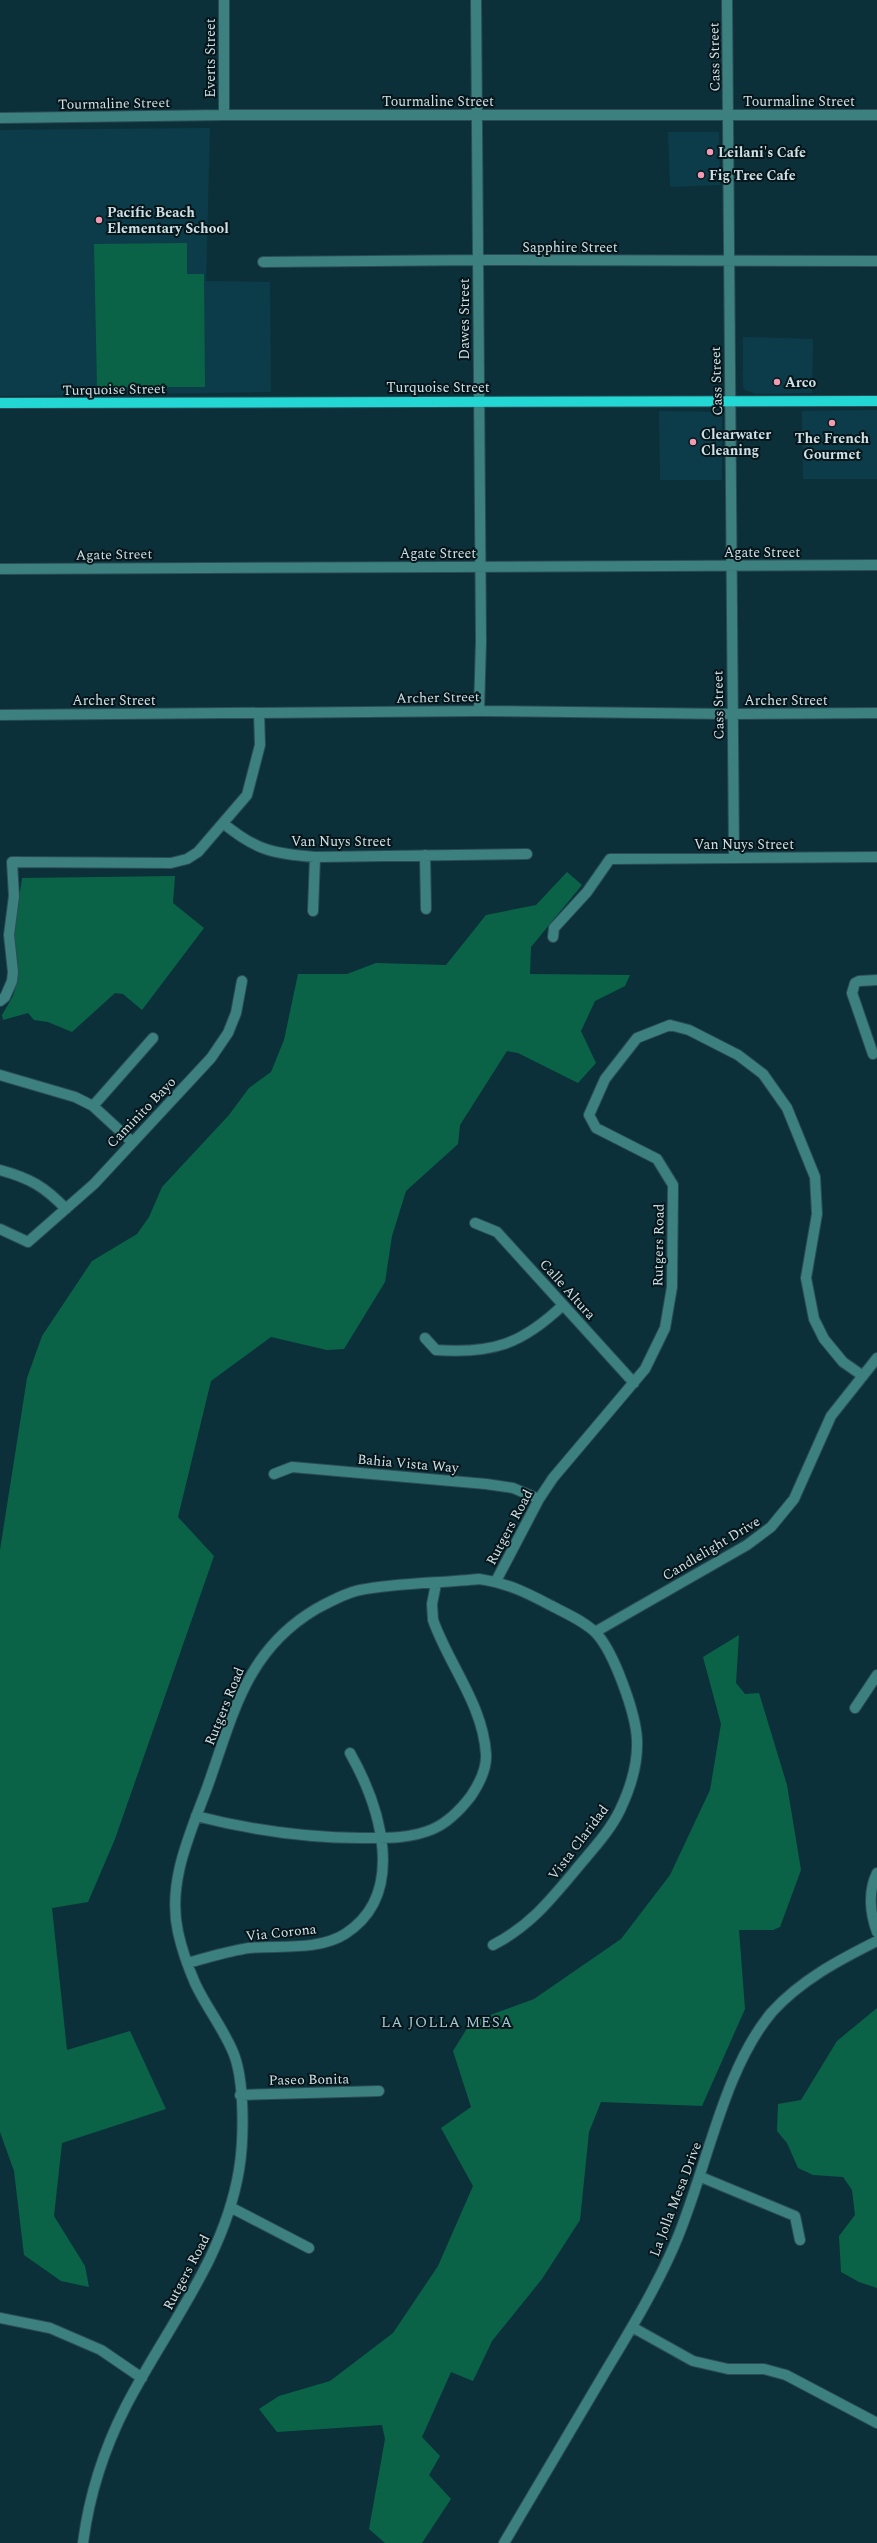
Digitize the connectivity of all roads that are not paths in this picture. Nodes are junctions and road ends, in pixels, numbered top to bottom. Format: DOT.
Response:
graph roads {
  1 [pos="224,0"];
  2 [pos="476,0"];
  3 [pos="728,0"];
  4 [pos="224,115"];
  5 [pos="477,115"];
  6 [pos="729,115"];
  7 [pos="877,115"];
  8 [pos="0,118"];
  9 [pos="478,260"];
  10 [pos="877,261"];
  11 [pos="263,262"];
  12 [pos="729,262"];
  13 [pos="479,400"];
  14 [pos="731,400"];
  15 [pos="877,401"];
  16 [pos="0,403"];
  17 [pos="877,565"];
  18 [pos="731,566"];
  19 [pos="481,567"];
  20 [pos="0,569"];
  21 [pos="479,710"];
  22 [pos="259,713"];
  23 [pos="877,713"];
  24 [pos="731,714"];
  25 [pos="0,715"];
  26 [pos="223,823"];
  27 [pos="527,854"];
  28 [pos="425,855"];
  29 [pos="315,857"];
  30 [pos="877,857"];
  31 [pos="734,858"];
  32 [pos="426,909"];
  33 [pos="313,911"];
  34 [pos="553,937"];
  35 [pos="877,980"];
  36 [pos="242,981"];
  37 [pos="0,1001"];
  38 [pos="153,1038"];
  39 [pos="872,1054"];
  40 [pos="0,1075"];
  41 [pos="93,1106"];
  42 [pos="132,1141"];
  43 [pos="0,1170"];
  44 [pos="66,1209"];
  45 [pos="475,1223"];
  46 [pos="0,1229"];
  47 [pos="563,1305"];
  48 [pos="425,1338"];
  49 [pos="877,1358"];
  50 [pos="863,1376"];
  51 [pos="634,1383"];
  52 [pos="274,1474"];
  53 [pos="539,1499"];
  54 [pos="496,1581"];
  55 [pos="436,1584"];
  56 [pos="595,1632"];
  57 [pos="877,1675"];
  58 [pos="855,1708"];
  59 [pos="350,1753"];
  60 [pos="196,1816"];
  61 [pos="380,1838"];
  62 [pos="877,1873"];
  63 [pos="877,1932"];
  64 [pos="877,1941"];
  65 [pos="493,1945"];
  66 [pos="187,1963"];
  67 [pos="379,2091"];
  68 [pos="240,2095"];
  69 [pos="701,2177"];
  70 [pos="230,2206"];
  71 [pos="800,2240"];
  72 [pos="309,2248"];
  73 [pos="0,2318"];
  74 [pos="632,2327"];
  75 [pos="142,2378"];
  76 [pos="877,2423"];
  77 [pos="83,2543"];
  78 [pos="504,2543"];
  1 -- 4 [label="street, Everts Street"];
  2 -- 5 [label="street, Dawes Street"];
  3 -- 6 [label="street, Cass Street"];
  4 -- 5 [label="street, Tourmaline Street"];
  4 -- 8 [label="street, Tourmaline Street"];
  5 -- 6 [label="street, Tourmaline Street"];
  5 -- 9 [label="street, Dawes Street"];
  6 -- 7 [label="street, Tourmaline Street"];
  6 -- 12 [label="street, Cass Street"];
  9 -- 11 [label="street, Sapphire Street"];
  9 -- 12 [label="street, Sapphire Street"];
  9 -- 13 [label="street, Dawes Street"];
  10 -- 12 [label="street, Sapphire Street"];
  12 -- 14 [label="street, Cass Street"];
  13 -- 14 [label="main road, Turquoise Street"];
  13 -- 16 [label="main road, Turquoise Street"];
  13 -- 19 [label="street, Dawes Street"];
  14 -- 15 [label="main road, Turquoise Street"];
  14 -- 18 [label="street, Cass Street"];
  17 -- 18 [label="street, Agate Street"];
  18 -- 19 [label="street, Agate Street"];
  18 -- 24 [label="street, Cass Street"];
  19 -- 20 [label="street, Agate Street"];
  19 -- 21 [label="street, Dawes Street"];
  21 -- 22 [label="street, Archer Street"];
  21 -- 24 [label="street, Archer Street"];
  22 -- 25 [label="street, Archer Street"];
  22 -- 26 [label="street"];
  23 -- 24 [label="street, Archer Street"];
  24 -- 31 [label="street, Cass Street"];
  26 -- 29 [label="street, Van Nuys Street"];
  26 -- 37 [label="street"];
  27 -- 28 [label="street, Van Nuys Street"];
  28 -- 29 [label="street, Van Nuys Street"];
  28 -- 32 [label="street"];
  29 -- 33 [label="street"];
  30 -- 31 [label="street, Van Nuys Street"];
  31 -- 34 [label="street, Van Nuys Street"];
  35 -- 39 [label="street"];
  36 -- 42 [label="street, Caminito Bayo"];
  38 -- 41 [label="street"];
  40 -- 41 [label="street"];
  41 -- 42 [label="street"];
  42 -- 44 [label="street, Caminito Bayo"];
  43 -- 44 [label="street"];
  44 -- 46 [label="street, Caminito Bayo"];
  45 -- 47 [label="street, Calle Altura"];
  47 -- 48 [label="street"];
  47 -- 51 [label="street, Calle Altura"];
  49 -- 50 [label="street, Candlelight Drive"];
  50 -- 51 [label="street, Rutgers Road"];
  50 -- 56 [label="street, Candlelight Drive"];
  51 -- 53 [label="street, Rutgers Road"];
  52 -- 53 [label="street, Bahia Vista Way"];
  53 -- 54 [label="street, Rutgers Road"];
  54 -- 55 [label="street, Rutgers Road"];
  54 -- 56 [label="street, Vista Claridad"];
  55 -- 60 [label="street, Rutgers Road"];
  55 -- 61 [label="street"];
  56 -- 65 [label="street, Vista Claridad"];
  57 -- 58 [label="street"];
  59 -- 61 [label="street, Via Corona"];
  60 -- 61 [label="street"];
  60 -- 66 [label="street, Rutgers Road"];
  61 -- 66 [label="street, Via Corona"];
  62 -- 63 [label="street"];
  64 -- 69 [label="street, La Jolla Mesa Drive"];
  66 -- 68 [label="street, Rutgers Road"];
  67 -- 68 [label="street, Paseo Bonita"];
  68 -- 70 [label="street, Rutgers Road"];
  69 -- 71 [label="street"];
  69 -- 74 [label="street, La Jolla Mesa Drive"];
  70 -- 72 [label="street"];
  70 -- 75 [label="street, Rutgers Road"];
  73 -- 75 [label="street"];
  74 -- 76 [label="street"];
  74 -- 78 [label="street, La Jolla Mesa Drive"];
  75 -- 77 [label="street, Rutgers Road"];
}
